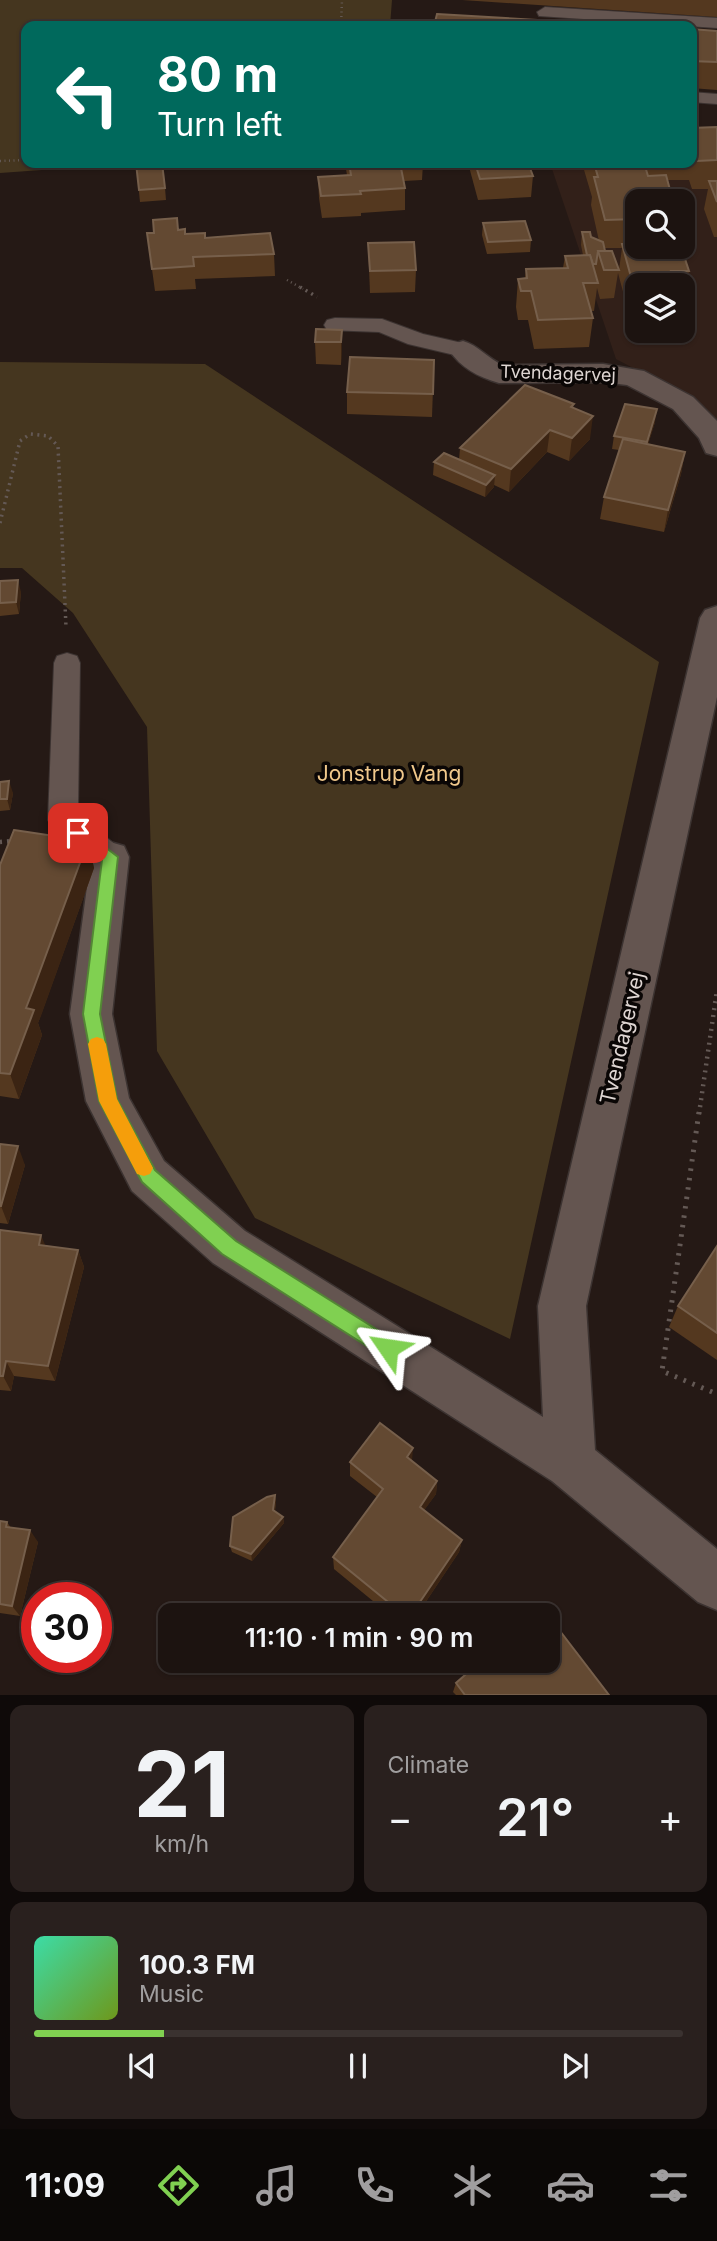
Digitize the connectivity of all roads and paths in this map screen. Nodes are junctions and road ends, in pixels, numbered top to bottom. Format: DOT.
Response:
graph roads {
  1 [pos="342,0"];
  2 [pos="545,12"];
  3 [pos="341,21"];
  4 [pos="686,21"];
  5 [pos="697,22"];
  6 [pos="717,23"];
  7 [pos="697,97"];
  8 [pos="717,99"];
  9 [pos="21,160"];
  10 [pos="0,161"];
  11 [pos="335,325"];
  12 [pos="463,350"];
  13 [pos="717,446"];
  14 [pos="0,523"];
  15 [pos="717,618"];
  16 [pos="67,663"];
  17 [pos="110,857"];
  18 [pos="717,990"];
  19 [pos="717,1394"];
  20 [pos="570,1463"];
  21 [pos="717,1583"];
  1 -- 3 [label="path"];
  2 -- 4 [label="lane"];
  5 -- 6 [label="lane"];
  7 -- 8 [label="lane"];
  9 -- 10 [label="path"];
  11 -- 12 [label="lane"];
  12 -- 13 [label="street, Tvendagervej"];
  14 -- 16 [label="path"];
  15 -- 20 [label="street, Tvendagervej"];
  16 -- 17 [label="lane"];
  17 -- 20 [label="street"];
  18 -- 19 [label="path"];
  20 -- 21 [label="street"];
}
